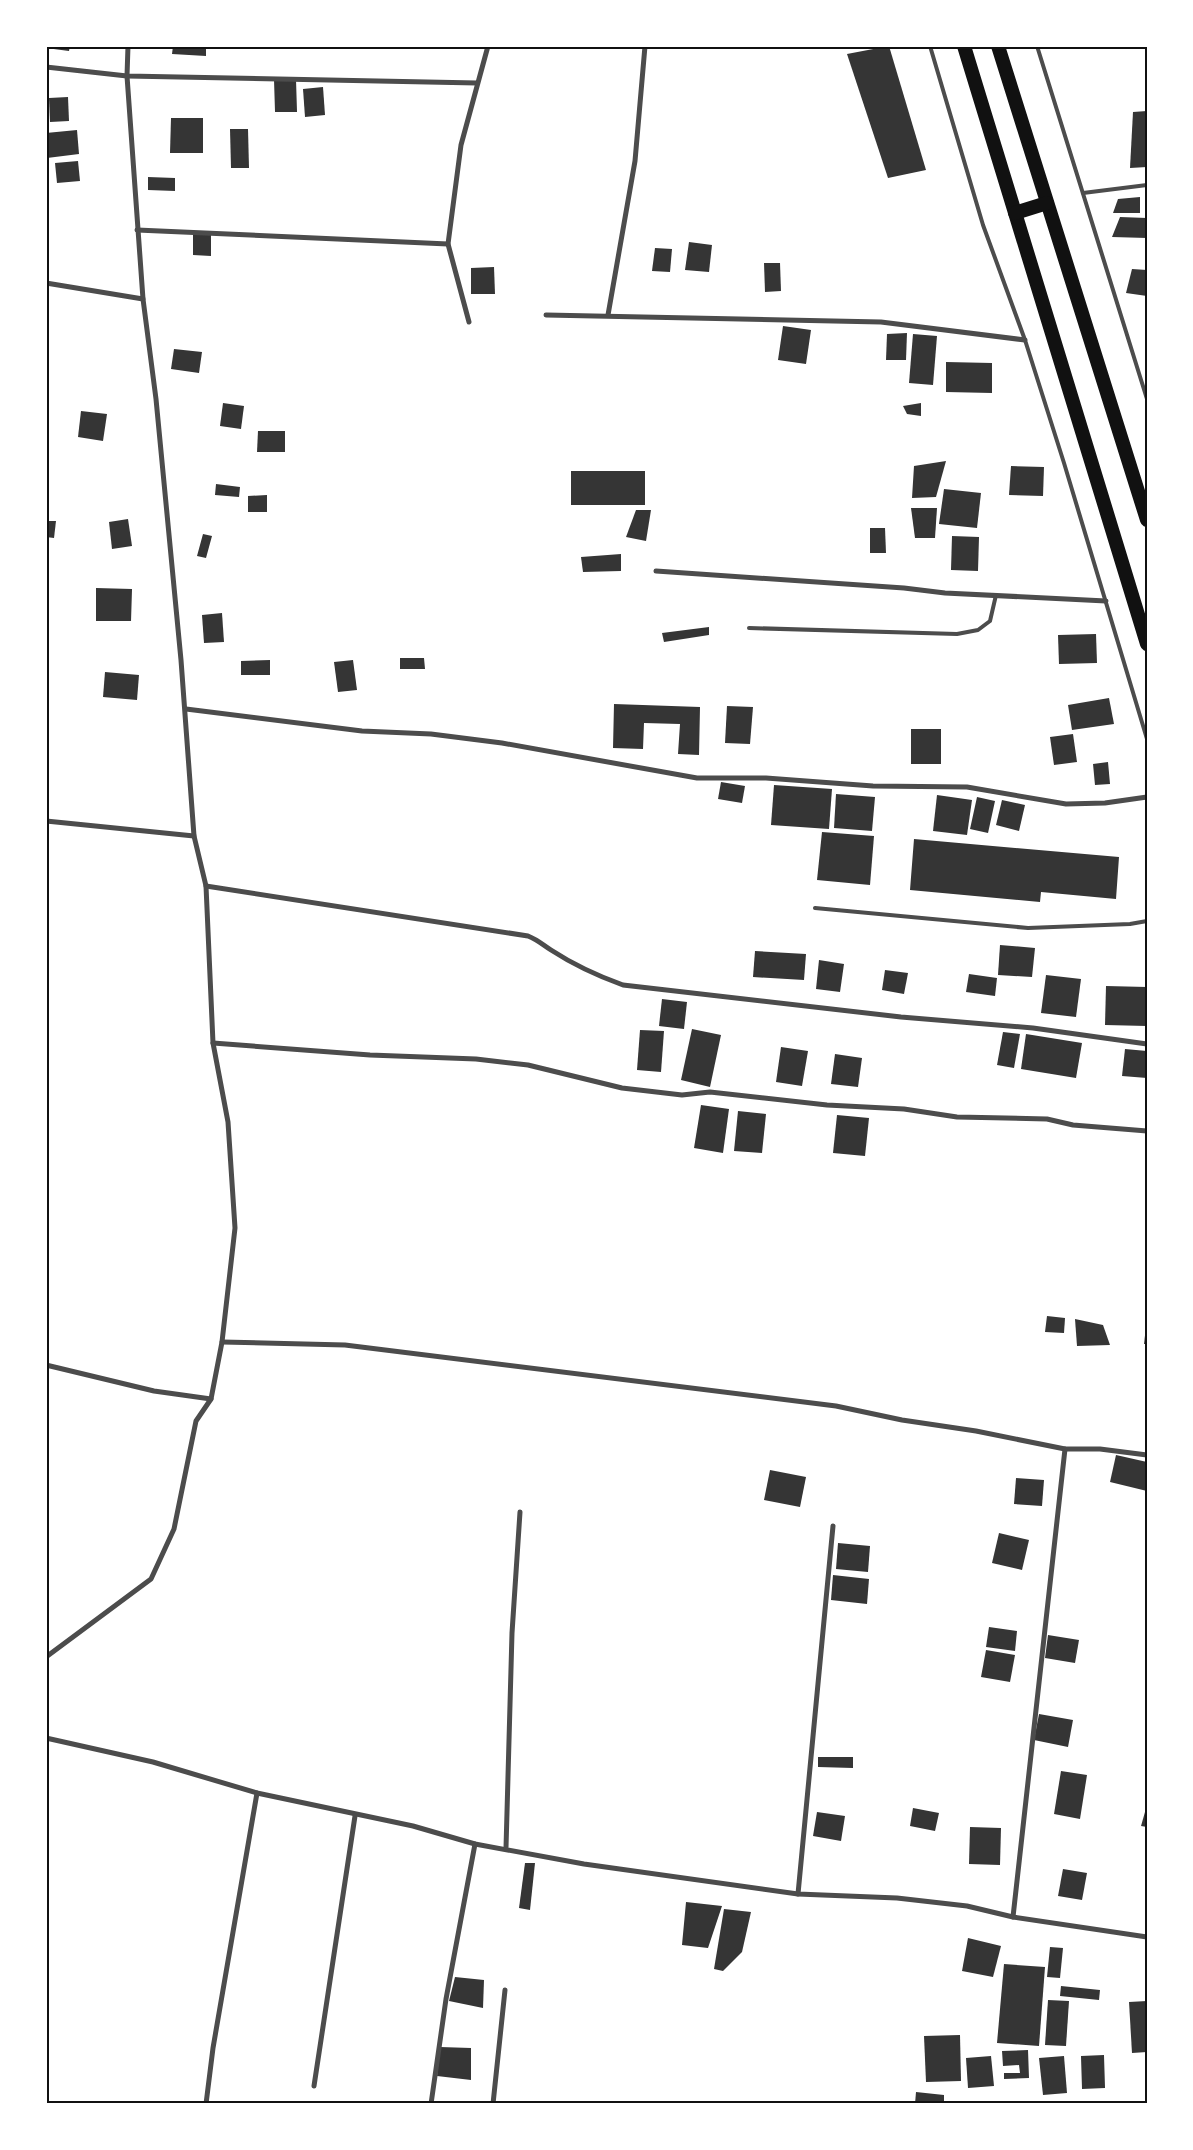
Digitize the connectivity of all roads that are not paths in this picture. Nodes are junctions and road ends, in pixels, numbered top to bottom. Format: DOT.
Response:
graph roads {
  1 [pos="128,46"];
  2 [pos="488,46"];
  3 [pos="645,46"];
  4 [pos="930,46"];
  5 [pos="964,46"];
  6 [pos="998,46"];
  7 [pos="1037,46"];
  8 [pos="46,67"];
  9 [pos="127,76"];
  10 [pos="477,83"];
  11 [pos="1147,185"];
  12 [pos="1083,193"];
  13 [pos="1047,203"];
  14 [pos="1015,213"];
  15 [pos="137,230"];
  16 [pos="448,244"];
  17 [pos="46,283"];
  18 [pos="142,299"];
  19 [pos="546,315"];
  20 [pos="608,315"];
  21 [pos="470,322"];
  22 [pos="1025,340"];
  23 [pos="1146,391"];
  24 [pos="1147,399"];
  25 [pos="1147,520"];
  26 [pos="656,571"];
  27 [pos="996,596"];
  28 [pos="1106,601"];
  29 [pos="749,628"];
  30 [pos="1147,644"];
  31 [pos="186,709"];
  32 [pos="1147,739"];
  33 [pos="1147,796"];
  34 [pos="46,821"];
  35 [pos="194,836"];
  36 [pos="206,886"];
  37 [pos="815,908"];
  38 [pos="1147,921"];
  39 [pos="213,1044"];
  40 [pos="1147,1044"];
  41 [pos="1147,1131"];
  42 [pos="222,1342"];
  43 [pos="46,1365"];
  44 [pos="211,1399"];
  45 [pos="1065,1449"];
  46 [pos="1147,1455"];
  47 [pos="520,1512"];
  48 [pos="833,1526"];
  49 [pos="46,1658"];
  50 [pos="46,1738"];
  51 [pos="257,1794"];
  52 [pos="356,1816"];
  53 [pos="475,1844"];
  54 [pos="506,1848"];
  55 [pos="798,1894"];
  56 [pos="1013,1917"];
  57 [pos="1147,1937"];
  58 [pos="505,1990"];
  59 [pos="314,2086"];
  60 [pos="206,2104"];
  61 [pos="431,2104"];
  62 [pos="493,2104"];
  1 -- 9 [label="street"];
  2 -- 10 [label="street"];
  3 -- 20 [label="street"];
  4 -- 22 [label="lane"];
  5 -- 14 [label="highway"];
  6 -- 13 [label="highway"];
  7 -- 12 [label="lane"];
  8 -- 9 [label="street"];
  9 -- 10 [label="street"];
  9 -- 15 [label="street"];
  10 -- 16 [label="street"];
  11 -- 12 [label="lane"];
  12 -- 23 [label="lane"];
  13 -- 14 [label="highway"];
  13 -- 25 [label="highway"];
  14 -- 30 [label="highway"];
  15 -- 16 [label="street"];
  15 -- 18 [label="street"];
  16 -- 21 [label="street"];
  17 -- 18 [label="street"];
  18 -- 31 [label="street"];
  19 -- 20 [label="street"];
  20 -- 22 [label="street"];
  22 -- 28 [label="lane"];
  23 -- 24 [label="lane"];
  26 -- 27 [label="street"];
  27 -- 28 [label="street"];
  27 -- 29 [label="lane"];
  28 -- 32 [label="lane"];
  31 -- 33 [label="street"];
  31 -- 35 [label="street"];
  34 -- 35 [label="street"];
  35 -- 36 [label="street"];
  36 -- 39 [label="street"];
  36 -- 40 [label="street"];
  37 -- 38 [label="lane"];
  39 -- 41 [label="street"];
  39 -- 42 [label="street"];
  42 -- 44 [label="street"];
  42 -- 45 [label="street"];
  43 -- 44 [label="street"];
  44 -- 49 [label="street"];
  45 -- 46 [label="street"];
  45 -- 56 [label="street"];
  47 -- 54 [label="street"];
  48 -- 55 [label="street"];
  50 -- 51 [label="street"];
  51 -- 52 [label="street"];
  51 -- 60 [label="street"];
  52 -- 53 [label="street"];
  52 -- 59 [label="street"];
  53 -- 54 [label="street"];
  53 -- 61 [label="street"];
  54 -- 55 [label="street"];
  55 -- 56 [label="street"];
  56 -- 57 [label="street"];
  58 -- 62 [label="street"];
}
